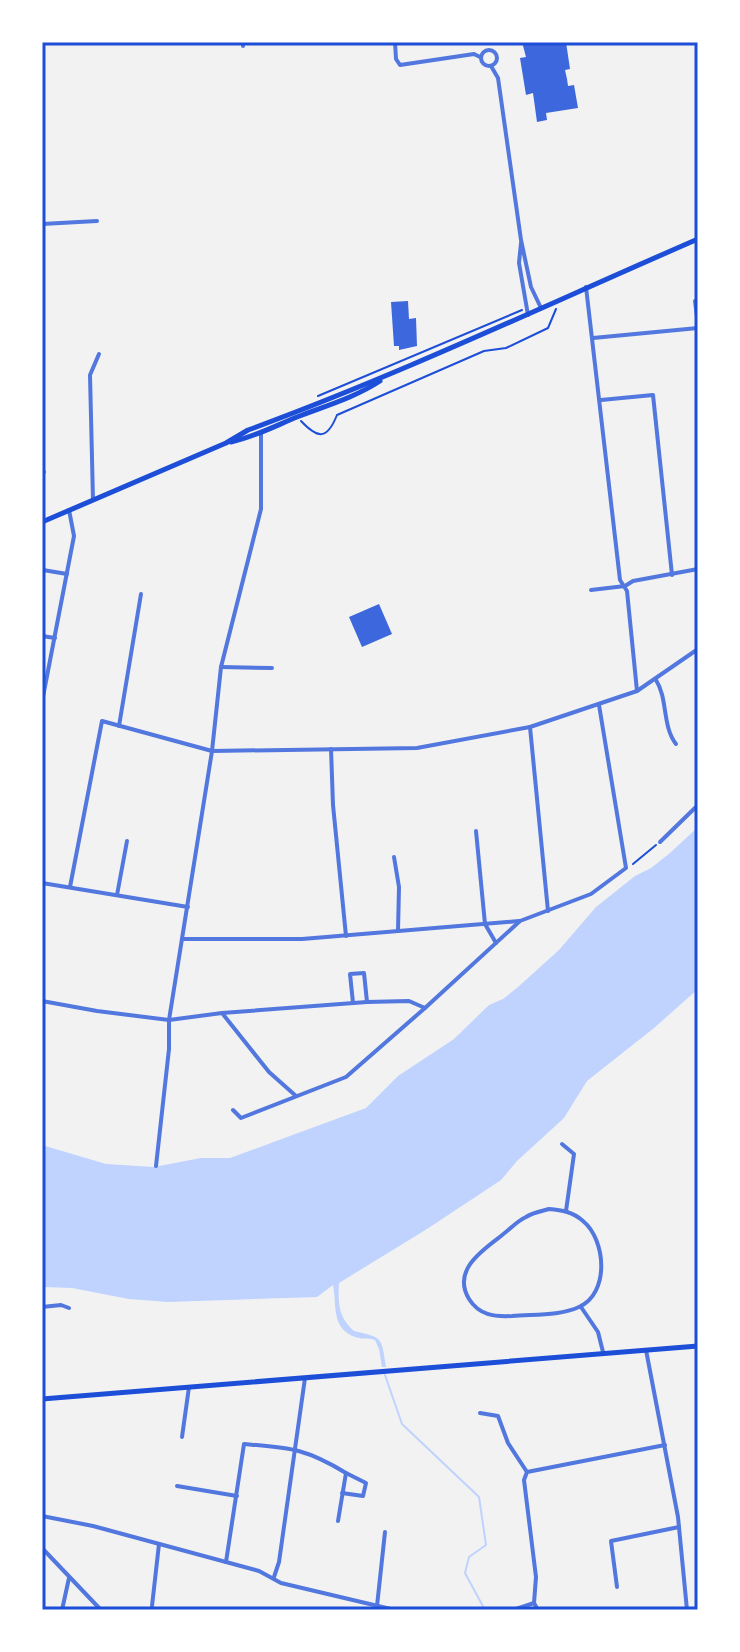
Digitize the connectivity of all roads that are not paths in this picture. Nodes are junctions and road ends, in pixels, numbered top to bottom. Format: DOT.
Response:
graph roads {
  1 [pos="395,42"];
  2 [pos="490,42"];
  3 [pos="488,49"];
  4 [pos="480,57"];
  5 [pos="491,66"];
  6 [pos="97,221"];
  7 [pos="42,224"];
  8 [pos="698,239"];
  9 [pos="521,240"];
  10 [pos="586,287"];
  11 [pos="695,301"];
  12 [pos="541,308"];
  13 [pos="528,312"];
  14 [pos="698,326"];
  15 [pos="593,338"];
  16 [pos="99,354"];
  17 [pos="600,400"];
  18 [pos="260,430"];
  19 [pos="93,500"];
  20 [pos="69,510"];
  21 [pos="42,522"];
  22 [pos="698,569"];
  23 [pos="43,572"];
  24 [pos="67,574"];
  25 [pos="672,575"];
  26 [pos="625,586"];
  27 [pos="591,590"];
  28 [pos="141,594"];
  29 [pos="42,636"];
  30 [pos="55,638"];
  31 [pos="698,649"];
  32 [pos="221,667"];
  33 [pos="272,668"];
  34 [pos="656,680"];
  35 [pos="637,691"];
  36 [pos="42,702"];
  37 [pos="599,705"];
  38 [pos="119,726"];
  39 [pos="530,727"];
  40 [pos="676,744"];
  41 [pos="331,749"];
  42 [pos="212,751"];
  43 [pos="698,805"];
  44 [pos="476,831"];
  45 [pos="127,841"];
  46 [pos="660,842"];
  47 [pos="394,857"];
  48 [pos="42,883"];
  49 [pos="70,887"];
  50 [pos="117,895"];
  51 [pos="188,907"];
  52 [pos="548,911"];
  53 [pos="520,921"];
  54 [pos="485,924"];
  55 [pos="398,931"];
  56 [pos="346,936"];
  57 [pos="182,939"];
  58 [pos="496,943"];
  59 [pos="42,1001"];
  60 [pos="367,1002"];
  61 [pos="353,1003"];
  62 [pos="425,1008"];
  63 [pos="222,1013"];
  64 [pos="169,1020"];
  65 [pos="296,1096"];
  66 [pos="233,1110"];
  67 [pos="562,1144"];
  68 [pos="156,1166"];
  69 [pos="566,1211"];
  70 [pos="42,1307"];
  71 [pos="581,1307"];
  72 [pos="69,1308"];
  73 [pos="698,1346"];
  74 [pos="646,1350"];
  75 [pos="603,1352"];
  76 [pos="305,1377"];
  77 [pos="189,1386"];
  78 [pos="42,1399"];
  79 [pos="480,1413"];
  80 [pos="182,1437"];
  81 [pos="665,1445"];
  82 [pos="297,1449"];
  83 [pos="527,1472"];
  84 [pos="346,1473"];
  85 [pos="177,1486"];
  86 [pos="342,1493"];
  87 [pos="237,1496"];
  88 [pos="42,1516"];
  89 [pos="338,1521"];
  90 [pos="679,1527"];
  91 [pos="385,1532"];
  92 [pos="159,1544"];
  93 [pos="42,1548"];
  94 [pos="226,1562"];
  95 [pos="274,1577"];
  96 [pos="69,1578"];
  97 [pos="617,1587"];
  98 [pos="534,1603"];
  99 [pos="152,1606"];
  100 [pos="377,1606"];
  101 [pos="62,1610"];
  102 [pos="101,1610"];
  103 [pos="395,1610"];
  104 [pos="513,1610"];
  105 [pos="538,1610"];
  106 [pos="687,1610"];
  1 -- 4 [label="street"];
  2 -- 3 [label="street"];
  3 -- 4 [label="street"];
  3 -- 5 [label="street"];
  4 -- 5 [label="street"];
  5 -- 9 [label="street"];
  6 -- 7 [label="street"];
  8 -- 10 [label="main road"];
  9 -- 12 [label="street"];
  9 -- 13 [label="street"];
  10 -- 12 [label="main road"];
  10 -- 15 [label="street"];
  11 -- 14 [label="street"];
  12 -- 13 [label="main road"];
  13 -- 18 [label="main road"];
  14 -- 15 [label="street"];
  15 -- 17 [label="street"];
  16 -- 19 [label="street"];
  17 -- 25 [label="street"];
  17 -- 26 [label="street"];
  18 -- 19 [label="main road"];
  18 -- 32 [label="street"];
  19 -- 20 [label="main road"];
  20 -- 21 [label="main road"];
  20 -- 24 [label="street"];
  22 -- 25 [label="street"];
  23 -- 24 [label="street"];
  24 -- 30 [label="street"];
  25 -- 26 [label="street"];
  26 -- 27 [label="street"];
  26 -- 35 [label="street"];
  28 -- 38 [label="street"];
  29 -- 30 [label="street"];
  30 -- 36 [label="street"];
  31 -- 34 [label="street"];
  32 -- 33 [label="street"];
  32 -- 42 [label="street"];
  34 -- 35 [label="street"];
  34 -- 40 [label="street"];
  35 -- 37 [label="street"];
  37 -- 39 [label="street"];
  37 -- 52 [label="street"];
  38 -- 42 [label="street"];
  38 -- 49 [label="street"];
  39 -- 41 [label="street"];
  39 -- 52 [label="street"];
  41 -- 42 [label="street"];
  41 -- 56 [label="street"];
  42 -- 51 [label="street"];
  43 -- 46 [label="street"];
  44 -- 54 [label="street"];
  45 -- 50 [label="street"];
  47 -- 55 [label="street"];
  48 -- 49 [label="street"];
  49 -- 50 [label="street"];
  50 -- 51 [label="street"];
  51 -- 57 [label="street"];
  52 -- 53 [label="street"];
  53 -- 54 [label="street"];
  53 -- 58 [label="street"];
  54 -- 55 [label="street"];
  54 -- 58 [label="street"];
  55 -- 56 [label="street"];
  56 -- 57 [label="street"];
  57 -- 64 [label="street"];
  58 -- 62 [label="street"];
  59 -- 64 [label="street"];
  60 -- 61 [label="street"];
  60 -- 61 [label="street"];
  60 -- 62 [label="street"];
  61 -- 63 [label="street"];
  62 -- 65 [label="street"];
  63 -- 64 [label="street"];
  63 -- 65 [label="street"];
  64 -- 68 [label="street"];
  65 -- 66 [label="street"];
  67 -- 69 [label="street"];
  69 -- 71 [label="street"];
  69 -- 71 [label="street"];
  70 -- 72 [label="street"];
  71 -- 75 [label="street"];
  73 -- 74 [label="main road"];
  74 -- 75 [label="main road"];
  74 -- 81 [label="street"];
  75 -- 76 [label="main road"];
  76 -- 77 [label="main road"];
  76 -- 82 [label="street"];
  77 -- 78 [label="main road"];
  77 -- 80 [label="street"];
  79 -- 83 [label="street"];
  81 -- 83 [label="street"];
  81 -- 90 [label="street"];
  82 -- 84 [label="street"];
  82 -- 87 [label="street"];
  82 -- 95 [label="street"];
  83 -- 98 [label="street"];
  84 -- 86 [label="street"];
  84 -- 86 [label="street"];
  85 -- 87 [label="street"];
  86 -- 89 [label="street"];
  87 -- 94 [label="street"];
  88 -- 92 [label="street"];
  90 -- 97 [label="street"];
  90 -- 106 [label="street"];
  91 -- 100 [label="street"];
  92 -- 94 [label="street"];
  92 -- 99 [label="street"];
  93 -- 96 [label="street"];
  94 -- 95 [label="street"];
  95 -- 100 [label="street"];
  96 -- 101 [label="street"];
  96 -- 102 [label="street"];
  98 -- 104 [label="street"];
  98 -- 105 [label="street"];
  100 -- 103 [label="street"];
}
